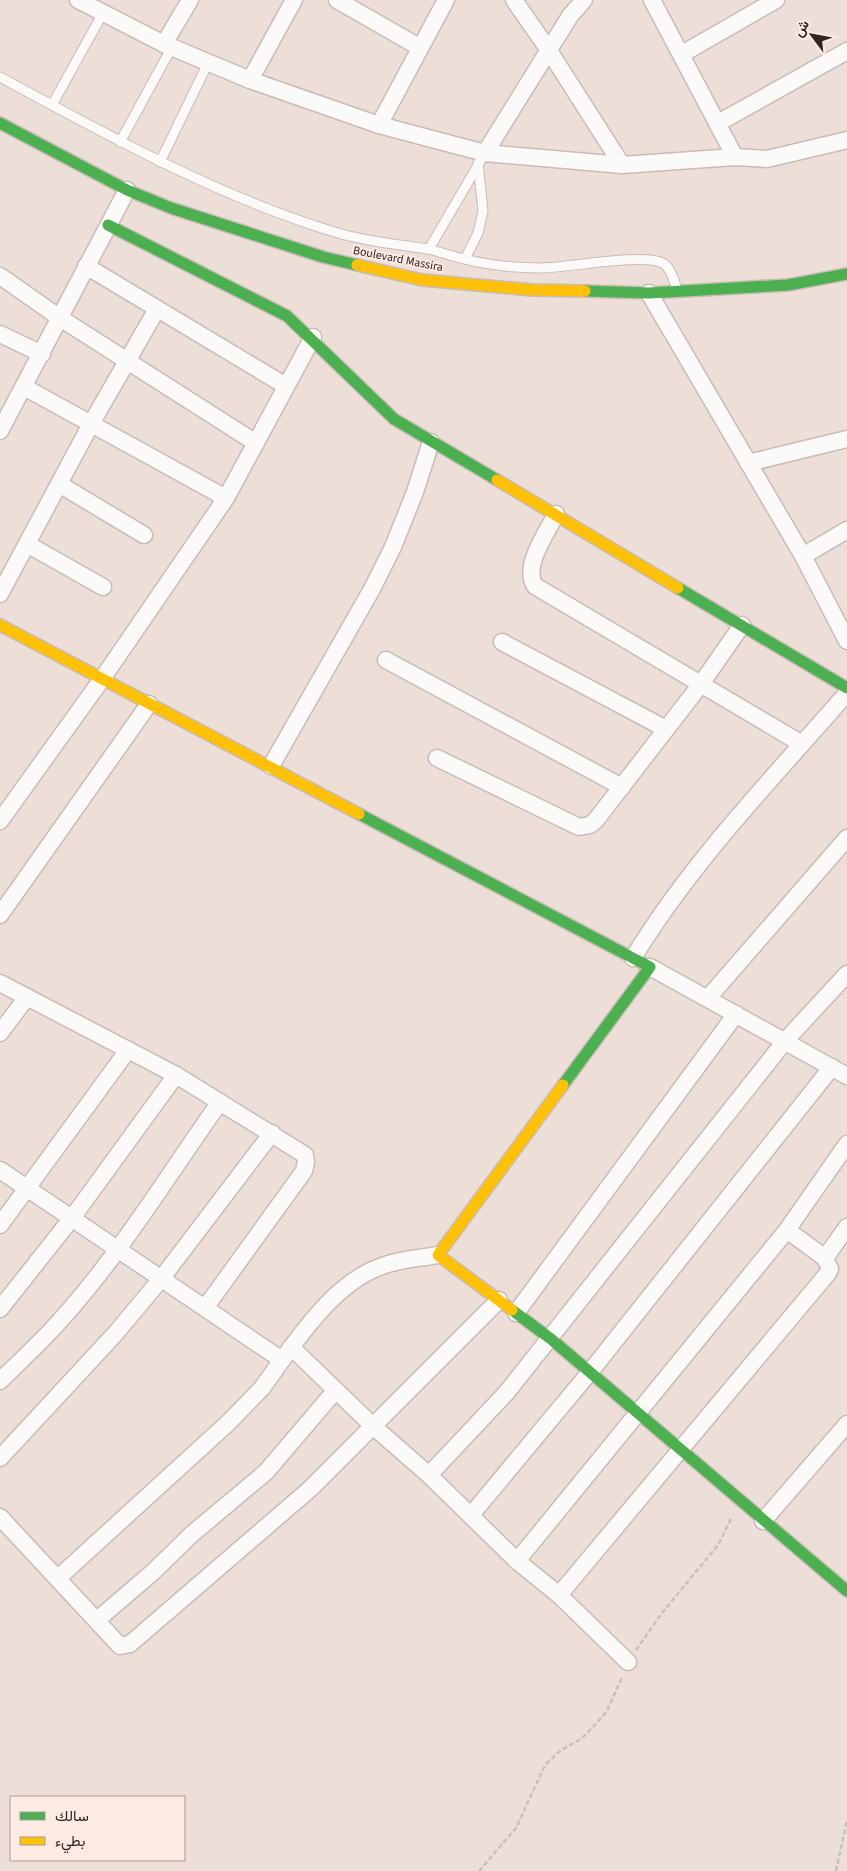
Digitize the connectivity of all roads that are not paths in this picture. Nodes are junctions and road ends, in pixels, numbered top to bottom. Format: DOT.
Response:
graph roads {
  1 [pos="190,0"];
  2 [pos="294,0"];
  3 [pos="338,0"];
  4 [pos="446,0"];
  5 [pos="514,0"];
  6 [pos="584,0"];
  7 [pos="652,0"];
  8 [pos="776,0"];
  9 [pos="82,1"];
  10 [pos="103,13"];
  11 [pos="168,46"];
  12 [pos="420,47"];
  13 [pos="548,49"];
  14 [pos="847,51"];
  15 [pos="682,54"];
  16 [pos="208,63"];
  17 [pos="0,77"];
  18 [pos="250,80"];
  19 [pos="52,105"];
  20 [pos="0,123"];
  21 [pos="718,124"];
  22 [pos="380,125"];
  23 [pos="847,140"];
  24 [pos="120,142"];
  25 [pos="735,157"];
  26 [pos="482,158"];
  27 [pos="160,162"];
  28 [pos="622,165"];
  29 [pos="127,190"];
  30 [pos="108,225"];
  31 [pos="429,250"];
  32 [pos="465,259"];
  33 [pos="86,266"];
  34 [pos="847,274"];
  35 [pos="0,276"];
  36 [pos="678,291"];
  37 [pos="649,292"];
  38 [pos="157,309"];
  39 [pos="60,318"];
  40 [pos="0,334"];
  41 [pos="313,337"];
  42 [pos="42,354"];
  43 [pos="126,361"];
  44 [pos="286,386"];
  45 [pos="24,387"];
  46 [pos="91,424"];
  47 [pos="0,431"];
  48 [pos="847,439"];
  49 [pos="431,442"];
  50 [pos="256,443"];
  51 [pos="748,463"];
  52 [pos="60,484"];
  53 [pos="226,498"];
  54 [pos="556,514"];
  55 [pos="847,530"];
  56 [pos="144,535"];
  57 [pos="27,544"];
  58 [pos="803,556"];
  59 [pos="103,587"];
  60 [pos="0,594"];
  61 [pos="841,613"];
  62 [pos="0,625"];
  63 [pos="742,626"];
  64 [pos="847,641"];
  65 [pos="502,642"];
  66 [pos="386,660"];
  67 [pos="102,679"];
  68 [pos="701,684"];
  69 [pos="847,688"];
  70 [pos="847,693"];
  71 [pos="149,704"];
  72 [pos="666,729"];
  73 [pos="802,744"];
  74 [pos="437,758"];
  75 [pos="270,766"];
  76 [pos="622,787"];
  77 [pos="0,821"];
  78 [pos="847,838"];
  79 [pos="0,915"];
  80 [pos="633,958"];
  81 [pos="650,967"];
  82 [pos="847,974"];
  83 [pos="0,983"];
  84 [pos="27,997"];
  85 [pos="708,998"];
  86 [pos="736,1014"];
  87 [pos="0,1033"];
  88 [pos="785,1041"];
  89 [pos="128,1050"];
  90 [pos="832,1067"];
  91 [pos="176,1075"];
  92 [pos="847,1076"];
  93 [pos="220,1102"];
  94 [pos="272,1133"];
  95 [pos="847,1144"];
  96 [pos="0,1170"];
  97 [pos="26,1188"];
  98 [pos="72,1218"];
  99 [pos="0,1225"];
  100 [pos="847,1228"];
  101 [pos="787,1230"];
  102 [pos="116,1249"];
  103 [pos="438,1255"];
  104 [pos="825,1258"];
  105 [pos="161,1279"];
  106 [pos="499,1300"];
  107 [pos="205,1308"];
  108 [pos="0,1309"];
  109 [pos="516,1313"];
  110 [pos="551,1339"];
  111 [pos="286,1354"];
  112 [pos="590,1372"];
  113 [pos="0,1381"];
  114 [pos="335,1391"];
  115 [pos="637,1412"];
  116 [pos="374,1427"];
  117 [pos="844,1435"];
  118 [pos="682,1449"];
  119 [pos="0,1458"];
  120 [pos="428,1475"];
  121 [pos="471,1516"];
  122 [pos="0,1517"];
  123 [pos="763,1521"];
  124 [pos="517,1561"];
  125 [pos="58,1578"];
  126 [pos="847,1592"];
  127 [pos="559,1594"];
  128 [pos="97,1620"];
  129 [pos="628,1662"];
  1 -- 11 [label="street"];
  2 -- 18 [label="street"];
  3 -- 12 [label="street"];
  4 -- 12 [label="street"];
  5 -- 13 [label="street"];
  6 -- 13 [label="street"];
  7 -- 15 [label="street"];
  8 -- 15 [label="street"];
  9 -- 10 [label="street"];
  10 -- 11 [label="street"];
  10 -- 19 [label="lane"];
  11 -- 16 [label="street"];
  11 -- 24 [label="lane"];
  12 -- 22 [label="street"];
  13 -- 26 [label="street"];
  13 -- 28 [label="street"];
  14 -- 21 [label="street"];
  15 -- 21 [label="street"];
  16 -- 18 [label="street"];
  16 -- 27 [label="lane"];
  17 -- 19 [label="lane"];
  18 -- 22 [label="street"];
  19 -- 24 [label="lane"];
  20 -- 29 [label="street, Boulevard Massira"];
  21 -- 25 [label="street"];
  22 -- 26 [label="street"];
  23 -- 25 [label="street"];
  24 -- 27 [label="lane"];
  25 -- 28 [label="street"];
  26 -- 28 [label="street"];
  26 -- 31 [label="lane"];
  26 -- 32 [label="lane"];
  27 -- 31 [label="lane"];
  29 -- 30 [label="street"];
  29 -- 37 [label="street, Boulevard Massira"];
  30 -- 33 [label="street"];
  30 -- 41 [label="street"];
  31 -- 32 [label="lane"];
  32 -- 36 [label="lane"];
  33 -- 38 [label="street"];
  33 -- 39 [label="street"];
  34 -- 36 [label="street, Boulevard Massira"];
  35 -- 39 [label="street"];
  36 -- 37 [label="street, Boulevard Massira"];
  37 -- 51 [label="street"];
  38 -- 43 [label="street"];
  38 -- 44 [label="street"];
  39 -- 42 [label="street"];
  39 -- 43 [label="street"];
  40 -- 42 [label="street"];
  41 -- 44 [label="street"];
  41 -- 49 [label="street"];
  42 -- 45 [label="street"];
  43 -- 46 [label="street"];
  43 -- 50 [label="street"];
  44 -- 50 [label="street"];
  45 -- 46 [label="street"];
  45 -- 47 [label="street"];
  46 -- 52 [label="street"];
  46 -- 53 [label="street"];
  48 -- 51 [label="street"];
  49 -- 54 [label="street"];
  49 -- 75 [label="street"];
  50 -- 53 [label="street"];
  51 -- 58 [label="street"];
  52 -- 56 [label="street"];
  52 -- 57 [label="street"];
  53 -- 67 [label="street"];
  54 -- 63 [label="street"];
  54 -- 68 [label="street"];
  55 -- 58 [label="street"];
  57 -- 59 [label="street"];
  57 -- 60 [label="street"];
  58 -- 61 [label="street"];
  61 -- 64 [label="street"];
  62 -- 67 [label="street"];
  63 -- 68 [label="street"];
  63 -- 69 [label="street"];
  65 -- 72 [label="street"];
  66 -- 76 [label="street"];
  67 -- 71 [label="street"];
  67 -- 77 [label="street"];
  68 -- 72 [label="street"];
  68 -- 73 [label="street"];
  70 -- 73 [label="street"];
  71 -- 75 [label="street"];
  71 -- 79 [label="street"];
  72 -- 76 [label="street"];
  73 -- 80 [label="street"];
  74 -- 76 [label="street"];
  75 -- 80 [label="street"];
  78 -- 85 [label="street"];
  80 -- 81 [label="street"];
  81 -- 85 [label="street"];
  81 -- 103 [label="street"];
  82 -- 88 [label="street"];
  83 -- 84 [label="street"];
  84 -- 87 [label="street"];
  84 -- 89 [label="street"];
  85 -- 86 [label="street"];
  86 -- 88 [label="street"];
  86 -- 109 [label="street"];
  88 -- 90 [label="street"];
  88 -- 110 [label="street"];
  89 -- 91 [label="street"];
  89 -- 97 [label="street"];
  90 -- 92 [label="street"];
  90 -- 112 [label="street"];
  91 -- 93 [label="street"];
  91 -- 98 [label="street"];
  93 -- 94 [label="street"];
  93 -- 102 [label="street"];
  94 -- 105 [label="street"];
  94 -- 107 [label="street"];
  95 -- 101 [label="street"];
  96 -- 97 [label="street"];
  97 -- 98 [label="street"];
  97 -- 99 [label="street"];
  98 -- 102 [label="street"];
  98 -- 108 [label="street"];
  100 -- 104 [label="street"];
  101 -- 104 [label="street"];
  101 -- 115 [label="street"];
  102 -- 105 [label="street"];
  102 -- 113 [label="street"];
  103 -- 106 [label="street"];
  103 -- 111 [label="street"];
  104 -- 118 [label="street"];
  105 -- 107 [label="street"];
  105 -- 119 [label="street"];
  106 -- 109 [label="street"];
  106 -- 116 [label="street"];
  107 -- 111 [label="street"];
  109 -- 110 [label="street"];
  110 -- 112 [label="street"];
  110 -- 120 [label="street"];
  111 -- 114 [label="street"];
  111 -- 125 [label="street"];
  112 -- 115 [label="street"];
  112 -- 121 [label="street"];
  114 -- 116 [label="street"];
  114 -- 128 [label="street"];
  115 -- 118 [label="street"];
  115 -- 124 [label="street"];
  116 -- 120 [label="street"];
  116 -- 128 [label="street"];
  117 -- 123 [label="street"];
  118 -- 123 [label="street"];
  118 -- 127 [label="street"];
  120 -- 121 [label="street"];
  121 -- 124 [label="street"];
  122 -- 125 [label="street"];
  123 -- 126 [label="street"];
  124 -- 127 [label="street"];
  125 -- 128 [label="street"];
  127 -- 129 [label="street"];
}
